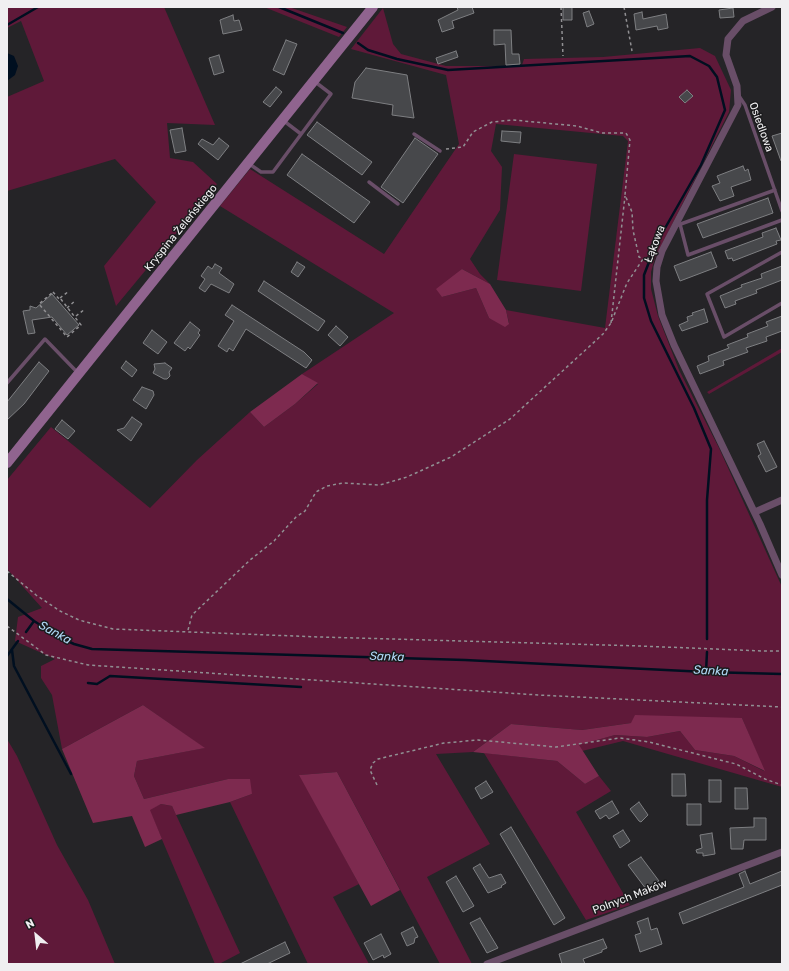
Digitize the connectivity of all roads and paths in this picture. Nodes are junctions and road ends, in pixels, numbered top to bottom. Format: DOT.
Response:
graph roads {
  1 [pos="373,7"];
  2 [pos="561,7"];
  3 [pos="624,7"];
  4 [pos="772,7"];
  5 [pos="632,51"];
  6 [pos="563,56"];
  7 [pos="313,81"];
  8 [pos="739,96"];
  9 [pos="283,120"];
  10 [pos="301,134"];
  11 [pos="414,134"];
  12 [pos="440,152"];
  13 [pos="248,164"];
  14 [pos="369,182"];
  15 [pos="774,190"];
  16 [pos="625,195"];
  17 [pos="398,204"];
  18 [pos="782,210"];
  19 [pos="782,220"];
  20 [pos="677,225"];
  21 [pos="782,252"];
  22 [pos="643,259"];
  23 [pos="653,263"];
  24 [pos="68,291"];
  25 [pos="59,299"];
  26 [pos="76,300"];
  27 [pos="782,303"];
  28 [pos="67,308"];
  29 [pos="85,309"];
  30 [pos="74,318"];
  31 [pos="611,323"];
  32 [pos="78,374"];
  33 [pos="7,383"];
  34 [pos="7,463"];
  35 [pos="782,500"];
  36 [pos="755,512"];
  37 [pos="7,571"];
  38 [pos="782,575"];
  39 [pos="7,626"];
  40 [pos="188,630"];
  41 [pos="782,651"];
  42 [pos="782,707"];
  43 [pos="378,785"];
  44 [pos="782,785"];
  45 [pos="782,852"];
  46 [pos="487,964"];
  1 -- 7 [label="main road, Kryspina Żeleńskiego"];
  2 -- 6 [label="path"];
  3 -- 5 [label="path"];
  4 -- 8 [label="street"];
  7 -- 9 [label="main road, Kryspina Żeleńskiego"];
  7 -- 10 [label="lane"];
  8 -- 15 [label="lane, Osiedlowa"];
  8 -- 20 [label="street, Łąkowa"];
  9 -- 10 [label="lane"];
  9 -- 13 [label="main road, Kryspina Żeleńskiego"];
  10 -- 13 [label="lane"];
  11 -- 12 [label="lane"];
  12 -- 16 [label="path"];
  13 -- 32 [label="main road, Kryspina Żeleńskiego"];
  14 -- 17 [label="lane"];
  15 -- 18 [label="lane, Osiedlowa"];
  15 -- 20 [label="lane"];
  16 -- 22 [label="path"];
  16 -- 31 [label="path"];
  19 -- 20 [label="lane"];
  20 -- 36 [label="street, Łąkowa"];
  21 -- 27 [label="lane"];
  22 -- 23 [label="path"];
  22 -- 31 [label="path"];
  24 -- 25 [label="path"];
  25 -- 28 [label="path"];
  25 -- 30 [label="path"];
  26 -- 28 [label="path"];
  28 -- 30 [label="path"];
  29 -- 30 [label="path"];
  31 -- 40 [label="path"];
  32 -- 33 [label="lane"];
  32 -- 34 [label="main road, Kryspina Żeleńskiego"];
  35 -- 36 [label="street"];
  36 -- 38 [label="street, Łąkowa"];
  37 -- 40 [label="path"];
  39 -- 42 [label="path"];
  40 -- 41 [label="path"];
  43 -- 44 [label="path"];
  45 -- 46 [label="street, Polnych Maków"];
}
